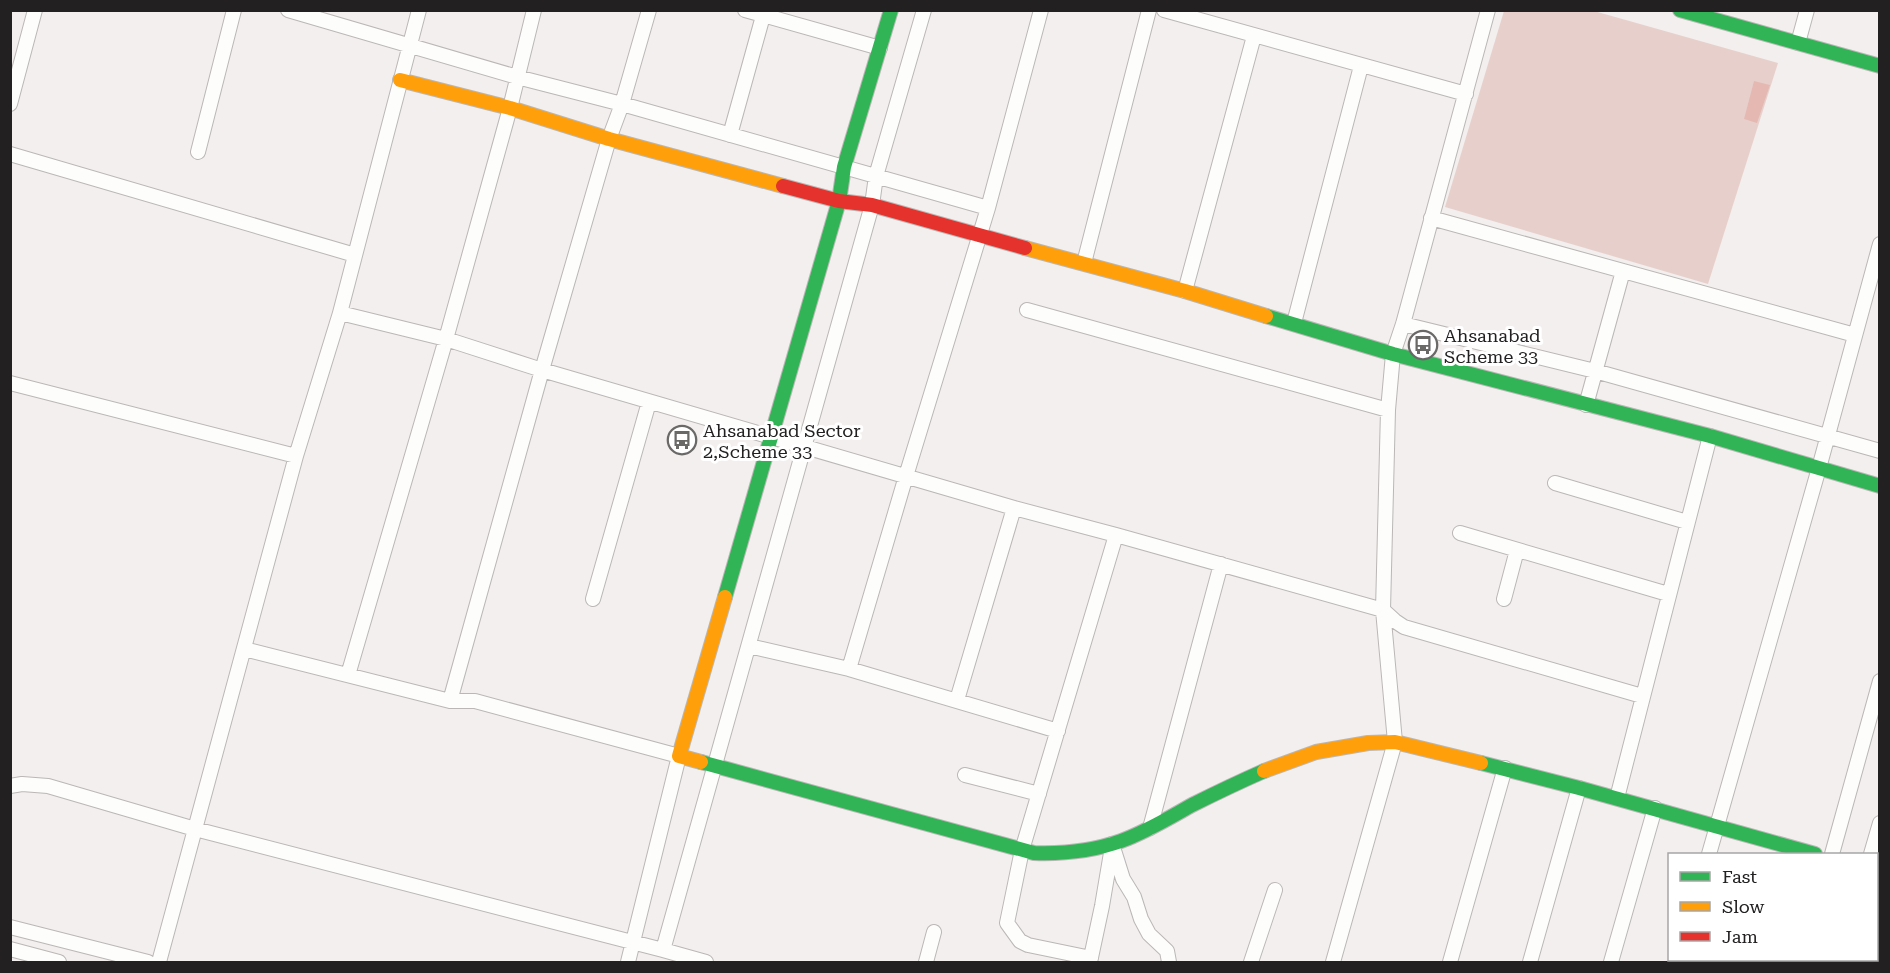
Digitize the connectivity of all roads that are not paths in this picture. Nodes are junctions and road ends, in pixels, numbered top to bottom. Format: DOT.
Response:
graph roads {
  1 [pos="35,10"];
  2 [pos="234,10"];
  3 [pos="288,10"];
  4 [pos="419,10"];
  5 [pos="534,10"];
  6 [pos="649,10"];
  7 [pos="745,10"];
  8 [pos="891,10"];
  9 [pos="924,10"];
  10 [pos="1041,10"];
  11 [pos="1149,10"];
  12 [pos="1164,10"];
  13 [pos="1488,10"];
  14 [pos="1680,10"];
  15 [pos="1807,10"];
  16 [pos="763,16"];
  17 [pos="1254,36"];
  18 [pos="1798,43"];
  19 [pos="410,45"];
  20 [pos="880,48"];
  21 [pos="1361,66"];
  22 [pos="1880,66"];
  23 [pos="517,77"];
  24 [pos="400,80"];
  25 [pos="1466,94"];
  26 [pos="10,104"];
  27 [pos="622,104"];
  28 [pos="510,108"];
  29 [pos="730,135"];
  30 [pos="609,139"];
  31 [pos="198,152"];
  32 [pos="10,154"];
  33 [pos="844,167"];
  34 [pos="876,176"];
  35 [pos="839,201"];
  36 [pos="872,205"];
  37 [pos="988,208"];
  38 [pos="1431,218"];
  39 [pos="979,236"];
  40 [pos="1880,244"];
  41 [pos="355,255"];
  42 [pos="1083,264"];
  43 [pos="1623,271"];
  44 [pos="1185,291"];
  45 [pos="1027,310"];
  46 [pos="340,313"];
  47 [pos="1294,324"];
  48 [pos="1403,324"];
  49 [pos="1855,335"];
  50 [pos="446,339"];
  51 [pos="1393,354"];
  52 [pos="542,370"];
  53 [pos="1595,371"];
  54 [pos="10,383"];
  55 [pos="649,402"];
  56 [pos="1586,405"];
  57 [pos="1388,410"];
  58 [pos="1710,436"];
  59 [pos="1827,437"];
  60 [pos="771,438"];
  61 [pos="805,448"];
  62 [pos="1880,452"];
  63 [pos="296,456"];
  64 [pos="1819,468"];
  65 [pos="906,476"];
  66 [pos="1555,483"];
  67 [pos="1880,486"];
  68 [pos="1014,508"];
  69 [pos="1688,522"];
  70 [pos="1460,533"];
  71 [pos="1116,535"];
  72 [pos="1517,550"];
  73 [pos="1221,564"];
  74 [pos="1668,594"];
  75 [pos="593,599"];
  76 [pos="1504,599"];
  77 [pos="1383,610"];
  78 [pos="748,646"];
  79 [pos="244,649"];
  80 [pos="849,669"];
  81 [pos="348,675"];
  82 [pos="1880,681"];
  83 [pos="1642,696"];
  84 [pos="957,700"];
  85 [pos="450,701"];
  86 [pos="1058,730"];
  87 [pos="1865,732"];
  88 [pos="1880,736"];
  89 [pos="1395,742"];
  90 [pos="680,756"];
  91 [pos="714,766"];
  92 [pos="1505,768"];
  93 [pos="965,775"];
  94 [pos="10,786"];
  95 [pos="1579,788"];
  96 [pos="1039,795"];
  97 [pos="1617,798"];
  98 [pos="1655,808"];
  99 [pos="1880,823"];
  100 [pos="1717,825"];
  101 [pos="1150,828"];
  102 [pos="195,830"];
  103 [pos="1112,844"];
  104 [pos="1022,850"];
  105 [pos="1710,853"];
  106 [pos="1808,853"];
  107 [pos="1833,853"];
  108 [pos="1871,853"];
  109 [pos="1275,890"];
  110 [pos="10,927"];
  111 [pos="934,932"];
  112 [pos="634,943"];
  113 [pos="10,949"];
  114 [pos="663,950"];
  115 [pos="1091,960"];
  116 [pos="59,963"];
  117 [pos="148,963"];
  118 [pos="159,963"];
  119 [pos="628,963"];
  120 [pos="706,963"];
  121 [pos="926,963"];
  122 [pos="1169,963"];
  123 [pos="1251,963"];
  124 [pos="1334,963"];
  125 [pos="1450,963"];
  126 [pos="1530,963"];
  127 [pos="1611,963"];
  1 -- 26 [label="street"];
  2 -- 31 [label="street"];
  3 -- 19 [label="street"];
  4 -- 19 [label="street"];
  5 -- 23 [label="street"];
  6 -- 27 [label="street"];
  7 -- 16 [label="street"];
  8 -- 20 [label="street"];
  9 -- 34 [label="street"];
  10 -- 37 [label="street"];
  11 -- 42 [label="street"];
  12 -- 17 [label="street"];
  13 -- 25 [label="street"];
  14 -- 18 [label="street"];
  15 -- 18 [label="street"];
  16 -- 20 [label="street"];
  16 -- 29 [label="street"];
  17 -- 21 [label="street"];
  17 -- 44 [label="street"];
  18 -- 22 [label="street"];
  19 -- 23 [label="street"];
  19 -- 24 [label="street"];
  20 -- 33 [label="street"];
  21 -- 25 [label="street"];
  21 -- 47 [label="street"];
  23 -- 27 [label="street"];
  23 -- 28 [label="street"];
  24 -- 28 [label="street"];
  24 -- 41 [label="street"];
  25 -- 38 [label="street"];
  27 -- 29 [label="street"];
  27 -- 30 [label="street"];
  28 -- 30 [label="street"];
  28 -- 50 [label="street"];
  29 -- 33 [label="street"];
  30 -- 35 [label="street"];
  30 -- 52 [label="street"];
  32 -- 41 [label="street"];
  33 -- 34 [label="street"];
  33 -- 35 [label="street"];
  34 -- 36 [label="street"];
  34 -- 37 [label="street"];
  35 -- 36 [label="street"];
  35 -- 60 [label="street"];
  36 -- 39 [label="street"];
  36 -- 61 [label="street"];
  37 -- 39 [label="street"];
  38 -- 43 [label="street"];
  38 -- 48 [label="street"];
  39 -- 42 [label="street"];
  39 -- 65 [label="street"];
  40 -- 49 [label="street"];
  41 -- 46 [label="street"];
  42 -- 44 [label="street"];
  43 -- 49 [label="street"];
  43 -- 53 [label="street"];
  44 -- 47 [label="street"];
  45 -- 57 [label="street"];
  46 -- 50 [label="street"];
  46 -- 63 [label="street"];
  47 -- 51 [label="street"];
  48 -- 51 [label="street"];
  48 -- 53 [label="street"];
  49 -- 59 [label="street"];
  50 -- 52 [label="street"];
  50 -- 81 [label="street"];
  51 -- 56 [label="street"];
  51 -- 57 [label="street"];
  52 -- 55 [label="street"];
  52 -- 85 [label="street"];
  53 -- 56 [label="street"];
  53 -- 59 [label="street"];
  54 -- 63 [label="street"];
  55 -- 60 [label="street"];
  55 -- 75 [label="street"];
  56 -- 58 [label="street"];
  57 -- 77 [label="street"];
  58 -- 64 [label="street"];
  58 -- 69 [label="street"];
  59 -- 62 [label="street"];
  59 -- 64 [label="street"];
  60 -- 61 [label="street"];
  60 -- 90 [label="street"];
  61 -- 65 [label="street"];
  61 -- 78 [label="street"];
  63 -- 79 [label="street"];
  64 -- 67 [label="street"];
  64 -- 100 [label="street"];
  65 -- 68 [label="street"];
  65 -- 80 [label="street"];
  66 -- 69 [label="street"];
  68 -- 71 [label="street"];
  68 -- 84 [label="street"];
  69 -- 74 [label="street"];
  70 -- 72 [label="street"];
  71 -- 73 [label="street"];
  71 -- 86 [label="street"];
  72 -- 74 [label="street"];
  72 -- 76 [label="street"];
  73 -- 77 [label="street"];
  73 -- 101 [label="street"];
  74 -- 83 [label="street"];
  77 -- 83 [label="street"];
  77 -- 89 [label="street"];
  78 -- 80 [label="street"];
  78 -- 91 [label="street"];
  79 -- 81 [label="street"];
  79 -- 102 [label="street"];
  80 -- 84 [label="street"];
  81 -- 85 [label="street"];
  82 -- 87 [label="street"];
  83 -- 97 [label="street"];
  84 -- 86 [label="street"];
  85 -- 90 [label="street"];
  86 -- 96 [label="street"];
  87 -- 88 [label="street"];
  87 -- 107 [label="street"];
  89 -- 92 [label="street"];
  89 -- 101 [label="street"];
  89 -- 124 [label="street"];
  90 -- 91 [label="street"];
  90 -- 112 [label="street"];
  91 -- 104 [label="street"];
  91 -- 114 [label="street"];
  92 -- 95 [label="street"];
  92 -- 125 [label="street"];
  93 -- 96 [label="street"];
  94 -- 102 [label="street"];
  95 -- 97 [label="street"];
  95 -- 126 [label="street"];
  96 -- 104 [label="street"];
  97 -- 98 [label="street"];
  98 -- 100 [label="street"];
  98 -- 127 [label="street"];
  99 -- 108 [label="street"];
  100 -- 105 [label="street"];
  100 -- 106 [label="street"];
  101 -- 103 [label="street"];
  102 -- 112 [label="street"];
  102 -- 118 [label="street"];
  103 -- 104 [label="street"];
  103 -- 115 [label="street"];
  103 -- 122 [label="street"];
  104 -- 115 [label="street"];
  109 -- 123 [label="street"];
  110 -- 117 [label="street"];
  111 -- 121 [label="street"];
  112 -- 114 [label="street"];
  112 -- 119 [label="street"];
  113 -- 116 [label="street"];
  114 -- 120 [label="street"];
}
